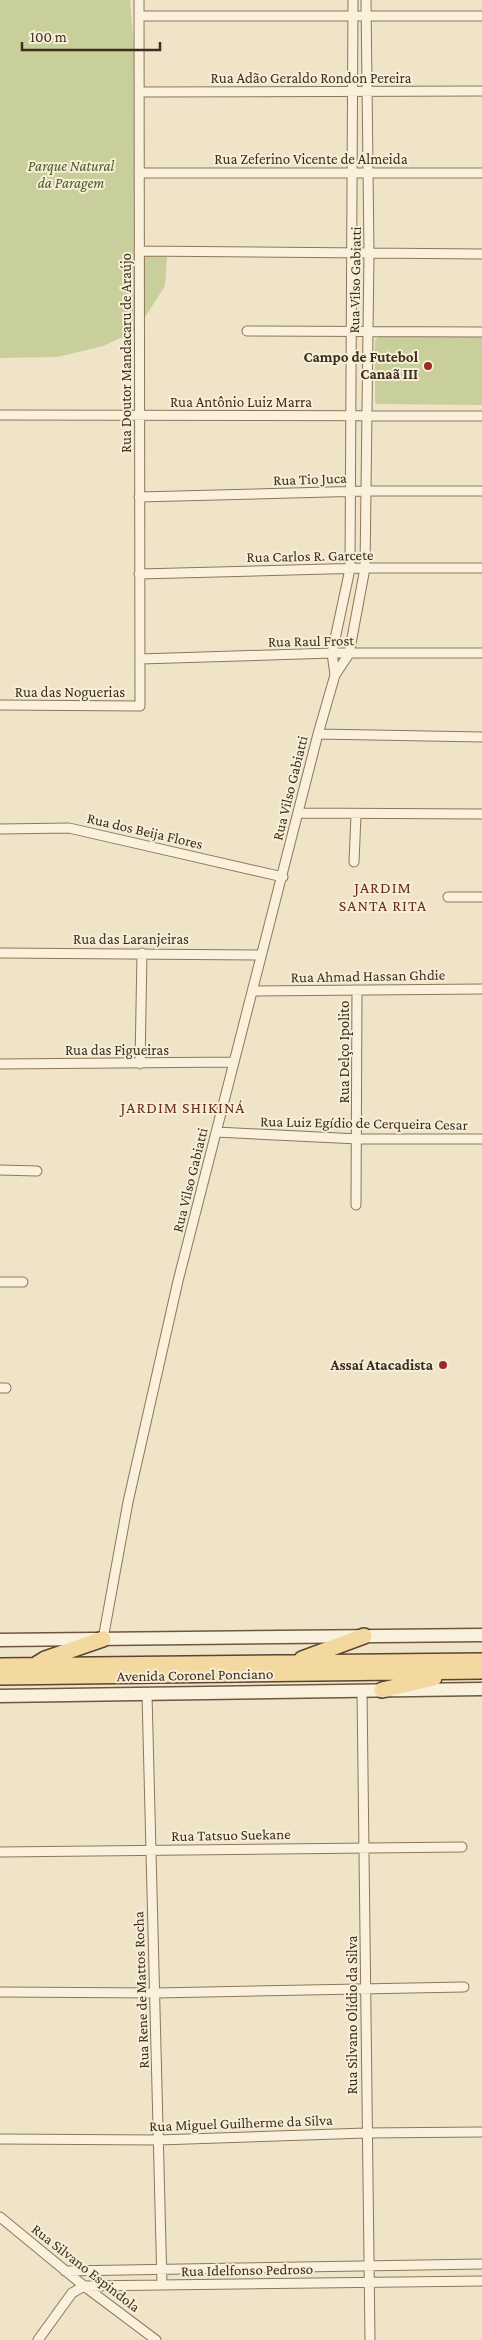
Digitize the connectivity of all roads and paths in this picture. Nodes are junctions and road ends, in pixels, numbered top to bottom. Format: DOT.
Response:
graph roads {
  1 [pos="139,0"];
  2 [pos="352,0"];
  3 [pos="366,0"];
  4 [pos="139,16"];
  5 [pos="352,16"];
  6 [pos="366,16"];
  7 [pos="482,16"];
  8 [pos="482,91"];
  9 [pos="139,92"];
  10 [pos="353,92"];
  11 [pos="367,92"];
  12 [pos="139,173"];
  13 [pos="352,173"];
  14 [pos="369,173"];
  15 [pos="482,173"];
  16 [pos="139,251"];
  17 [pos="352,253"];
  18 [pos="369,253"];
  19 [pos="482,254"];
  20 [pos="247,331"];
  21 [pos="351,332"];
  22 [pos="368,332"];
  23 [pos="482,332"];
  24 [pos="0,415"];
  25 [pos="140,415"];
  26 [pos="351,416"];
  27 [pos="366,416"];
  28 [pos="482,416"];
  29 [pos="366,491"];
  30 [pos="482,491"];
  31 [pos="351,492"];
  32 [pos="140,498"];
  33 [pos="365,568"];
  34 [pos="482,568"];
  35 [pos="350,569"];
  36 [pos="139,574"];
  37 [pos="332,653"];
  38 [pos="349,654"];
  39 [pos="482,654"];
  40 [pos="140,659"];
  41 [pos="334,675"];
  42 [pos="0,706"];
  43 [pos="140,706"];
  44 [pos="318,734"];
  45 [pos="482,737"];
  46 [pos="298,813"];
  47 [pos="482,814"];
  48 [pos="356,815"];
  49 [pos="0,829"];
  50 [pos="354,862"];
  51 [pos="283,877"];
  52 [pos="482,897"];
  53 [pos="448,898"];
  54 [pos="0,953"];
  55 [pos="142,953"];
  56 [pos="262,955"];
  57 [pos="482,989"];
  58 [pos="358,990"];
  59 [pos="253,991"];
  60 [pos="234,1062"];
  61 [pos="0,1064"];
  62 [pos="140,1064"];
  63 [pos="216,1132"];
  64 [pos="358,1139"];
  65 [pos="482,1139"];
  66 [pos="0,1170"];
  67 [pos="37,1171"];
  68 [pos="356,1205"];
  69 [pos="0,1282"];
  70 [pos="23,1282"];
  71 [pos="482,1635"];
  72 [pos="364,1636"];
  73 [pos="103,1639"];
  74 [pos="0,1640"];
  75 [pos="482,1661"];
  76 [pos="290,1663"];
  77 [pos="0,1666"];
  78 [pos="33,1666"];
  79 [pos="482,1671"];
  80 [pos="461,1672"];
  81 [pos="0,1678"];
  82 [pos="482,1689"];
  83 [pos="382,1690"];
  84 [pos="362,1691"];
  85 [pos="147,1694"];
  86 [pos="0,1696"];
  87 [pos="462,1847"];
  88 [pos="364,1848"];
  89 [pos="151,1850"];
  90 [pos="0,1852"];
  91 [pos="464,1987"];
  92 [pos="366,1988"];
  93 [pos="0,1992"];
  94 [pos="154,1993"];
  95 [pos="482,2132"];
  96 [pos="366,2133"];
  97 [pos="0,2139"];
  98 [pos="158,2140"];
  99 [pos="0,2217"];
  100 [pos="482,2264"];
  101 [pos="369,2266"];
  102 [pos="161,2269"];
  103 [pos="65,2271"];
  104 [pos="482,2281"];
  105 [pos="370,2282"];
  106 [pos="162,2285"];
  107 [pos="84,2286"];
  108 [pos="38,2340"];
  109 [pos="156,2340"];
  110 [pos="370,2340"];
  1 -- 4 [label="street, Rua Doutor Mandacaru de Araújo"];
  2 -- 5 [label="street, Rua Vilso Gabiatti"];
  3 -- 6 [label="street, Rua Vilso Gabiatti"];
  4 -- 5 [label="street"];
  4 -- 9 [label="street, Rua Doutor Mandacaru de Araújo"];
  5 -- 6 [label="street"];
  5 -- 10 [label="street, Rua Vilso Gabiatti"];
  6 -- 7 [label="street"];
  6 -- 11 [label="street, Rua Vilso Gabiatti"];
  8 -- 11 [label="street, Rua Adão Geraldo Rondon Pereira"];
  9 -- 10 [label="street, Rua Adão Geraldo Rondon Pereira"];
  9 -- 12 [label="street, Rua Doutor Mandacaru de Araújo"];
  10 -- 11 [label="street, Rua Adão Geraldo Rondon Pereira"];
  10 -- 13 [label="street, Rua Vilso Gabiatti"];
  11 -- 14 [label="street, Rua Vilso Gabiatti"];
  12 -- 13 [label="street, Rua Zeferino Vicente de Almeida"];
  12 -- 16 [label="street, Rua Doutor Mandacaru de Araújo"];
  13 -- 14 [label="street, Rua Zeferino Vicente de Almeida"];
  13 -- 17 [label="street, Rua Vilso Gabiatti"];
  14 -- 15 [label="street, Rua Zeferino Vicente de Almeida"];
  14 -- 18 [label="street, Rua Vilso Gabiatti"];
  16 -- 17 [label="street"];
  16 -- 25 [label="street, Rua Doutor Mandacaru de Araújo"];
  17 -- 18 [label="street"];
  17 -- 21 [label="street, Rua Vilso Gabiatti"];
  18 -- 19 [label="street"];
  18 -- 22 [label="street, Rua Vilso Gabiatti"];
  20 -- 21 [label="street"];
  21 -- 22 [label="street"];
  21 -- 26 [label="street, Rua Vilso Gabiatti"];
  22 -- 23 [label="street"];
  22 -- 27 [label="street, Rua Vilso Gabiatti"];
  24 -- 25 [label="street, Rua Antônio Luiz Marra"];
  25 -- 26 [label="street, Rua Antônio Luiz Marra"];
  25 -- 32 [label="street, Rua Doutor Mandacaru de Araújo"];
  26 -- 27 [label="street, Rua Antônio Luiz Marra"];
  26 -- 31 [label="street, Rua Vilso Gabiatti"];
  27 -- 28 [label="street, Rua Antônio Luiz Marra"];
  27 -- 29 [label="street, Rua Vilso Gabiatti"];
  29 -- 30 [label="street, Rua Tio Juca"];
  29 -- 31 [label="street, Rua Tio Juca"];
  29 -- 33 [label="street, Rua Vilso Gabiatti"];
  31 -- 32 [label="street, Rua Tio Juca"];
  31 -- 35 [label="street, Rua Vilso Gabiatti"];
  32 -- 36 [label="street, Rua Doutor Mandacaru de Araújo"];
  33 -- 34 [label="street, Rua Carlos R. Garcete"];
  33 -- 35 [label="street, Rua Carlos R. Garcete"];
  33 -- 38 [label="street, Rua Vilso Gabiatti"];
  35 -- 36 [label="street, Rua Carlos R. Garcete"];
  35 -- 37 [label="street, Rua Vilso Gabiatti"];
  36 -- 40 [label="street, Rua Doutor Mandacaru de Araújo"];
  37 -- 38 [label="street, Rua Raul Frost"];
  37 -- 40 [label="street, Rua Raul Frost"];
  37 -- 41 [label="street, Rua Vilso Gabiatti"];
  38 -- 39 [label="street, Rua Raul Frost"];
  38 -- 41 [label="street, Rua Vilso Gabiatti"];
  40 -- 43 [label="street, Rua Doutor Mandacaru de Araújo"];
  41 -- 44 [label="street, Rua Vilso Gabiatti"];
  42 -- 43 [label="street, Rua das Noguerias"];
  44 -- 45 [label="street"];
  44 -- 46 [label="street, Rua Vilso Gabiatti"];
  46 -- 48 [label="street"];
  46 -- 51 [label="street, Rua Vilso Gabiatti"];
  47 -- 48 [label="street"];
  48 -- 50 [label="street"];
  49 -- 51 [label="street, Rua dos Beija Flores"];
  51 -- 56 [label="street, Rua Vilso Gabiatti"];
  52 -- 53 [label="street"];
  54 -- 55 [label="street, Rua das Laranjeiras"];
  55 -- 56 [label="street, Rua das Laranjeiras"];
  55 -- 62 [label="street"];
  56 -- 59 [label="street, Rua Vilso Gabiatti"];
  57 -- 58 [label="street, Rua Ahmad Hassan Ghdie"];
  58 -- 59 [label="street, Rua Ahmad Hassan Ghdie"];
  58 -- 64 [label="street, Rua Delço Ipolito"];
  59 -- 60 [label="street, Rua Vilso Gabiatti"];
  60 -- 62 [label="street, Rua das Figueiras"];
  60 -- 63 [label="street, Rua Vilso Gabiatti"];
  61 -- 62 [label="street, Rua das Figueiras"];
  63 -- 64 [label="street, Rua Luiz Egídio de Cerqueira Cesar"];
  63 -- 73 [label="street, Rua Vilso Gabiatti"];
  64 -- 65 [label="street, Rua Luiz Egídio de Cerqueira Cesar"];
  64 -- 68 [label="street, Rua Delço Ipolito"];
  66 -- 67 [label="street"];
  69 -- 70 [label="street"];
  71 -- 72 [label="main road"];
  72 -- 73 [label="main road"];
  72 -- 76 [label="main road"];
  73 -- 74 [label="main road"];
  73 -- 78 [label="main road"];
  75 -- 76 [label="main road, Avenida Coronel Ponciano"];
  76 -- 78 [label="main road, Avenida Coronel Ponciano"];
  77 -- 78 [label="main road, Avenida Coronel Ponciano"];
  79 -- 80 [label="main road"];
  80 -- 81 [label="main road, Avenida Coronel Ponciano"];
  80 -- 83 [label="main road"];
  82 -- 83 [label="main road"];
  83 -- 84 [label="main road"];
  84 -- 85 [label="main road"];
  84 -- 88 [label="street, Rua Silvano Olídio da Silva"];
  85 -- 86 [label="main road"];
  85 -- 89 [label="street, Rua Rene de Mattos Rocha"];
  87 -- 88 [label="street, Rua Tatsuo Suekane"];
  88 -- 89 [label="street, Rua Tatsuo Suekane"];
  88 -- 92 [label="street, Rua Silvano Olídio da Silva"];
  89 -- 90 [label="street, Rua Tatsuo Suekane"];
  89 -- 94 [label="street, Rua Rene de Mattos Rocha"];
  91 -- 92 [label="street"];
  92 -- 94 [label="street"];
  92 -- 96 [label="street, Rua Silvano Olídio da Silva"];
  93 -- 94 [label="street"];
  94 -- 98 [label="street, Rua Rene de Mattos Rocha"];
  95 -- 96 [label="street, Rua Miguel Guilherme da Silva"];
  96 -- 98 [label="street, Rua Miguel Guilherme da Silva"];
  96 -- 101 [label="street, Rua Silvano Olídio da Silva"];
  97 -- 98 [label="street, Rua Miguel Guilherme da Silva"];
  98 -- 102 [label="street, Rua Rene de Mattos Rocha"];
  99 -- 103 [label="street, Rua Silvano Espindola"];
  100 -- 101 [label="street, Rua Idelfonso Pedroso"];
  101 -- 102 [label="street, Rua Idelfonso Pedroso"];
  101 -- 105 [label="street, Rua Silvano Olídio da Silva"];
  102 -- 103 [label="street, Rua Idelfonso Pedroso"];
  102 -- 106 [label="street, Rua Rene de Mattos Rocha"];
  103 -- 107 [label="street, Rua Silvano Espindola"];
  104 -- 105 [label="street, Rua Idelfonso Pedroso"];
  105 -- 106 [label="street, Rua Idelfonso Pedroso"];
  105 -- 110 [label="street, Rua Silvano Olídio da Silva"];
  106 -- 107 [label="street, Rua Idelfonso Pedroso"];
  107 -- 108 [label="street"];
  107 -- 109 [label="street, Rua Silvano Espindola"];
}
